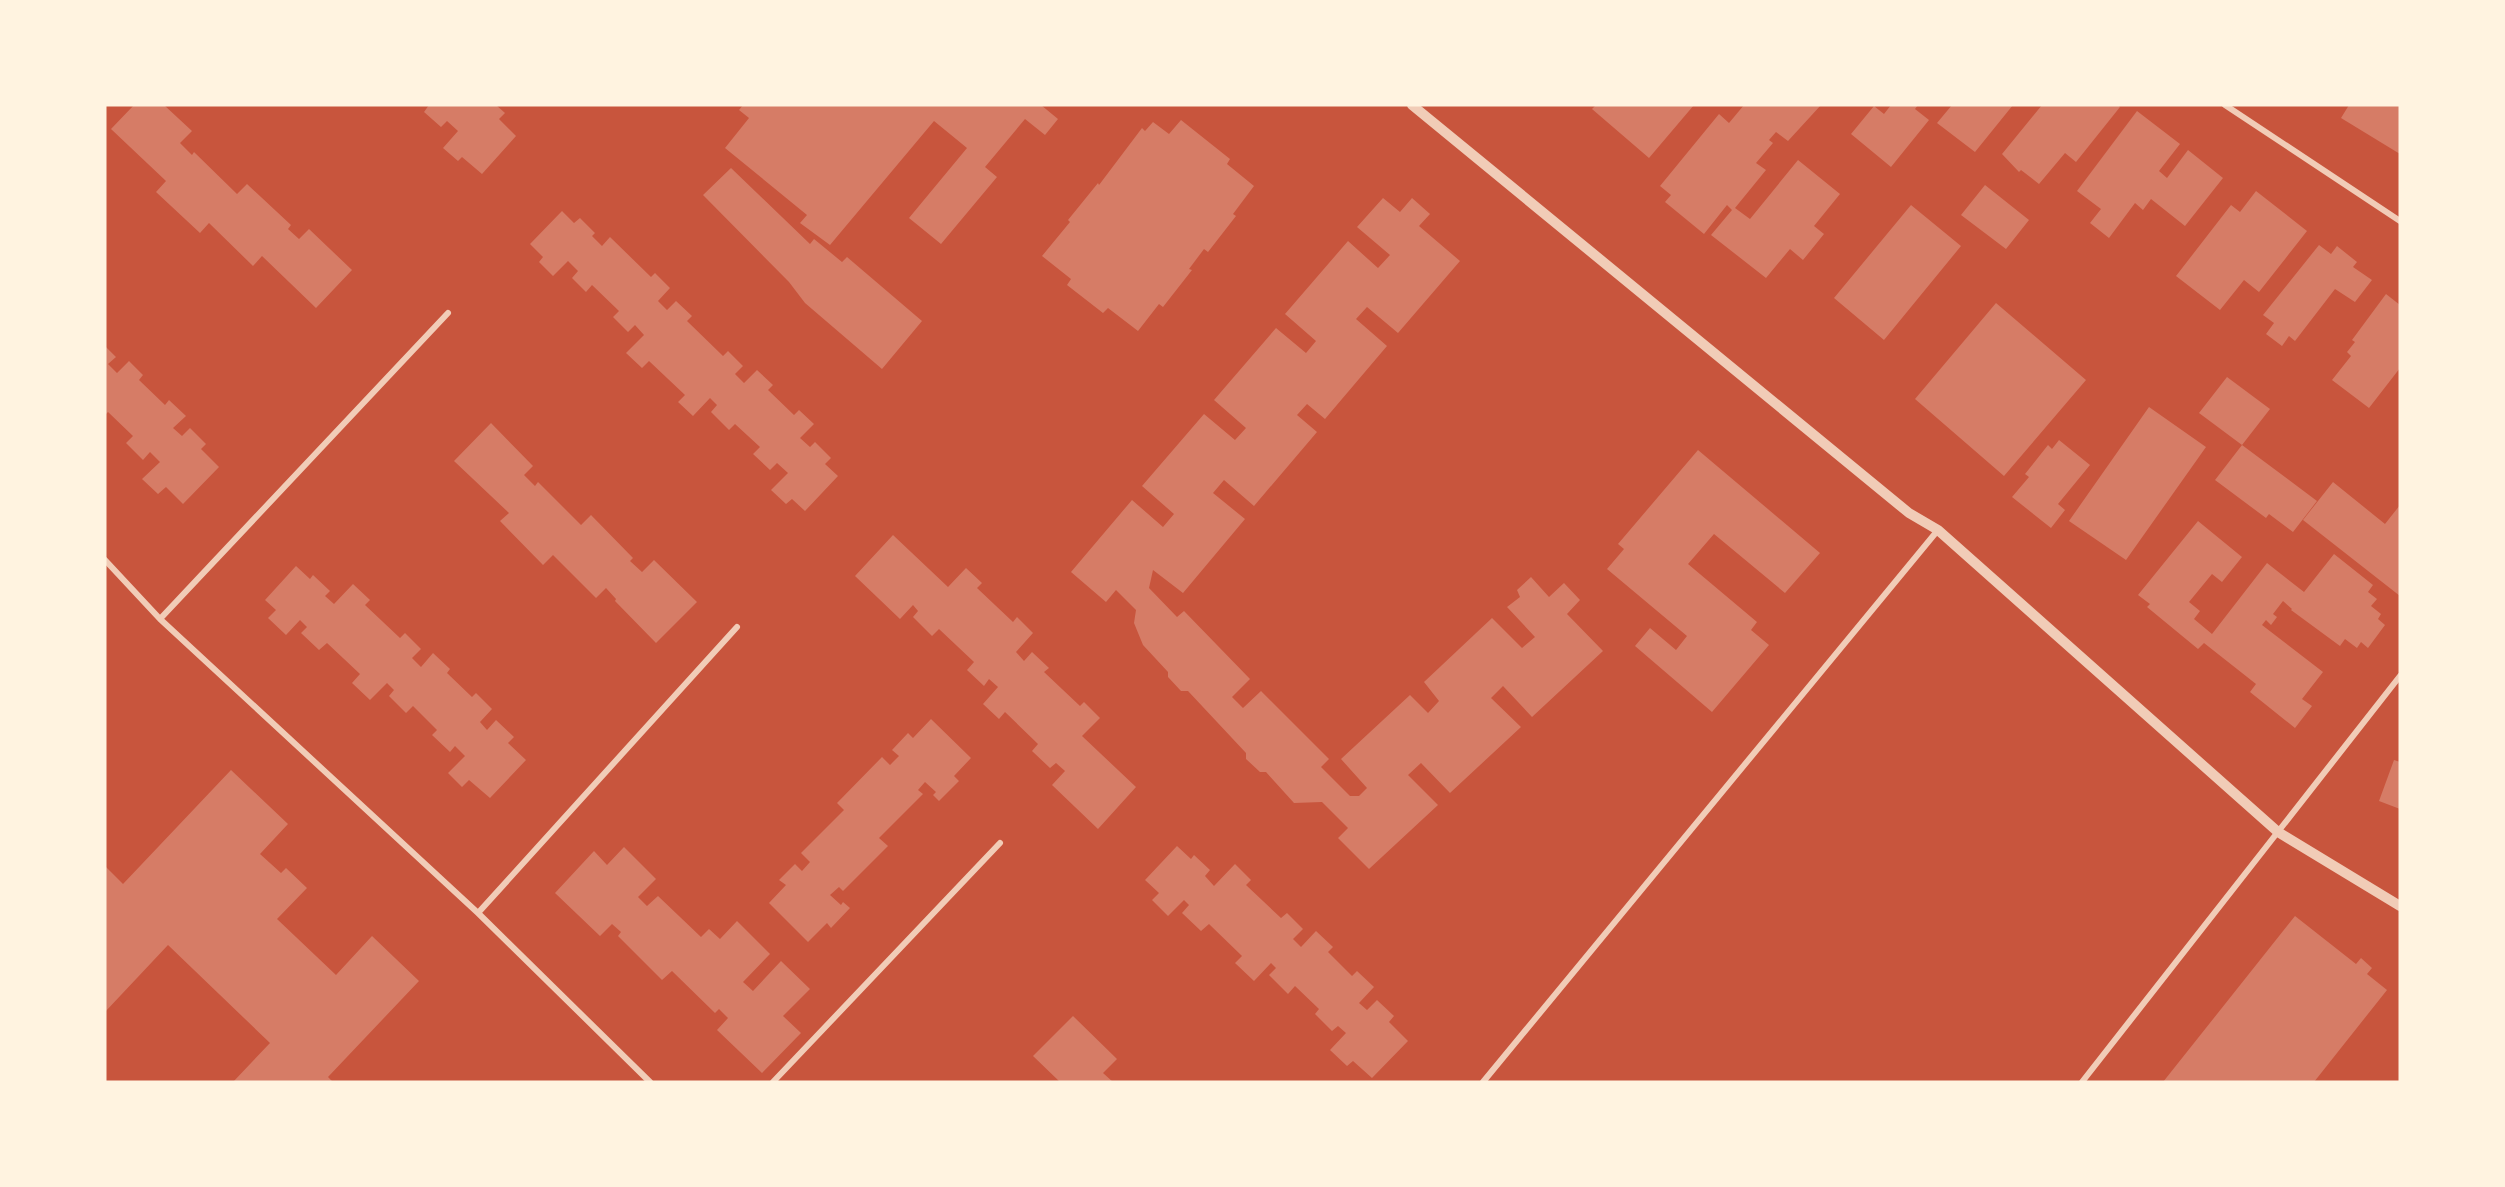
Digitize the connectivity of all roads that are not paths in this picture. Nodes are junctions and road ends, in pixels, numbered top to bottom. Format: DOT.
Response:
graph roads {
  1 [pos="1412,105"];
  2 [pos="2225,105"];
  3 [pos="2400,221"];
  4 [pos="448,313"];
  5 [pos="1938,530"];
  6 [pos="105,560"];
  7 [pos="160,619"];
  8 [pos="737,627"];
  9 [pos="2400,676"];
  10 [pos="2278,831"];
  11 [pos="1000,843"];
  12 [pos="2400,906"];
  13 [pos="478,913"];
  14 [pos="650,1082"];
  15 [pos="773,1082"];
  16 [pos="1483,1082"];
  17 [pos="2082,1082"];
  1 -- 5 [label="street"];
  2 -- 3 [label="street"];
  4 -- 7 [label="street"];
  5 -- 10 [label="street"];
  5 -- 16 [label="street"];
  6 -- 7 [label="street"];
  7 -- 13 [label="street"];
  8 -- 13 [label="street"];
  9 -- 10 [label="street"];
  10 -- 12 [label="street"];
  10 -- 17 [label="street"];
  11 -- 15 [label="street"];
  13 -- 14 [label="street"];
}
